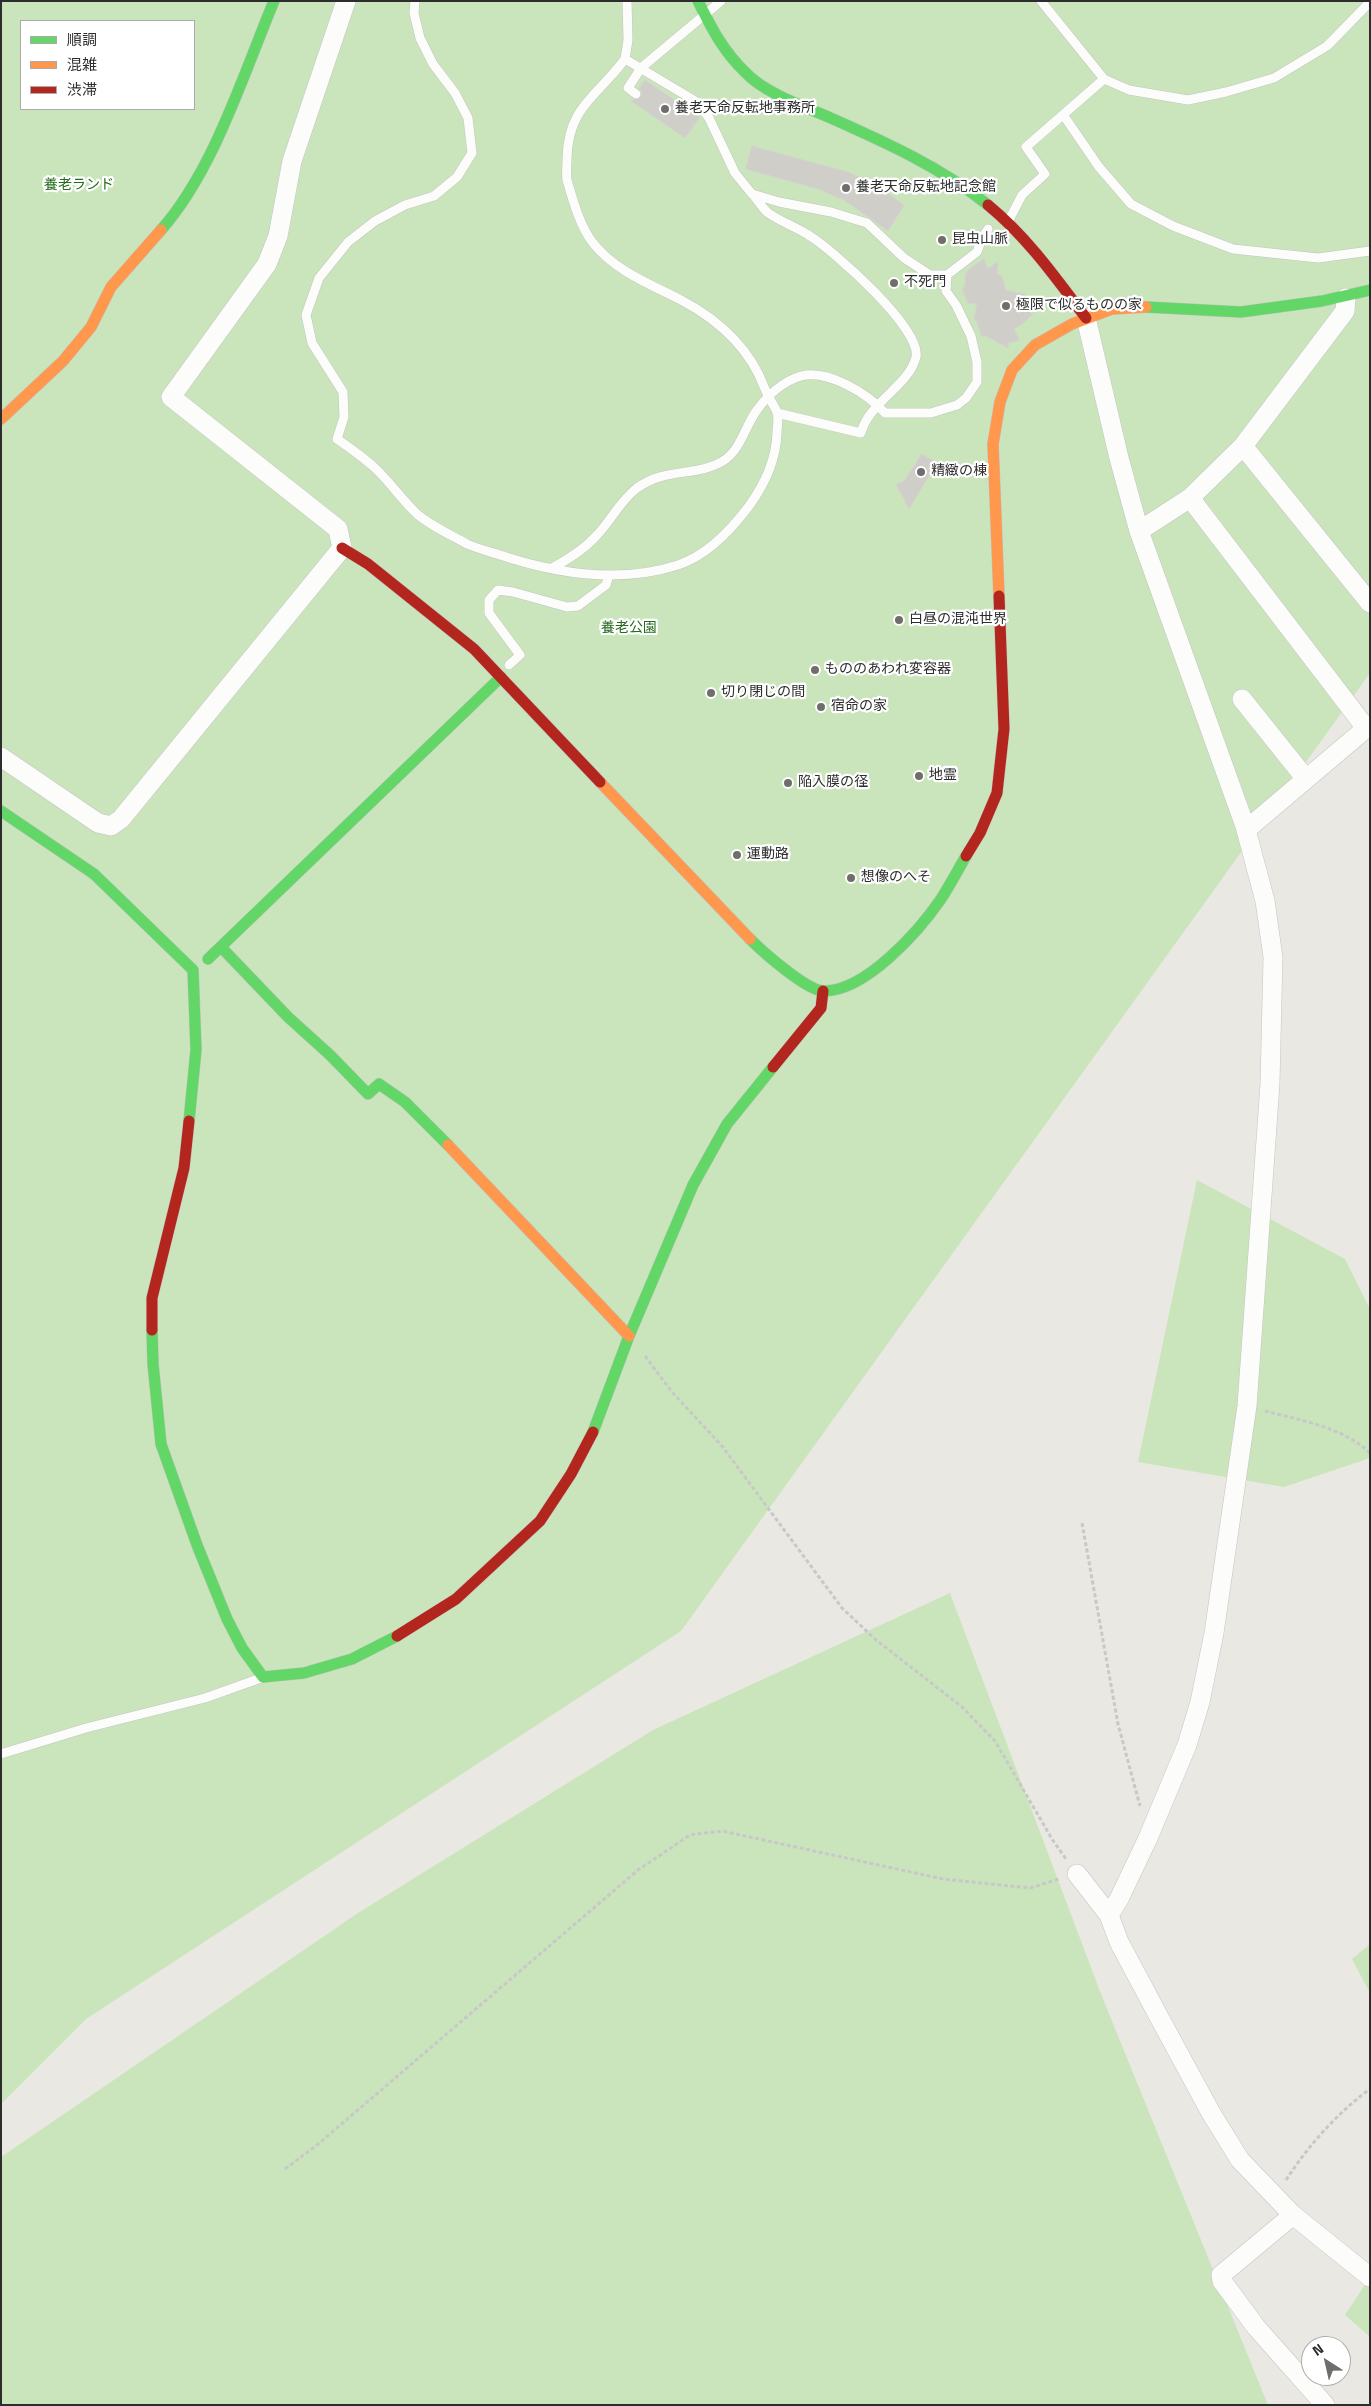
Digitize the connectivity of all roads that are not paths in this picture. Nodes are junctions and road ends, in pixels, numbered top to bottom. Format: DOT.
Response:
graph roads {
  1 [pos="274,1"];
  2 [pos="346,1"];
  3 [pos="415,1"];
  4 [pos="627,1"];
  5 [pos="698,1"];
  6 [pos="721,1"];
  7 [pos="1041,1"];
  8 [pos="1370,2"];
  9 [pos="704,17"];
  10 [pos="625,59"];
  11 [pos="641,68"];
  12 [pos="1104,79"];
  13 [pos="650,83"];
  14 [pos="669,85"];
  15 [pos="636,94"];
  16 [pos="1064,116"];
  17 [pos="752,194"];
  18 [pos="1007,223"];
  19 [pos="988,229"];
  20 [pos="1370,251"];
  21 [pos="947,275"];
  22 [pos="1370,290"];
  23 [pos="1346,298"];
  24 [pos="1086,318"];
  25 [pos="768,398"];
  26 [pos="878,405"];
  27 [pos="777,413"];
  28 [pos="1,419"];
  29 [pos="1243,446"];
  30 [pos="1190,498"];
  31 [pos="1139,531"];
  32 [pos="342,548"];
  33 [pos="552,568"];
  34 [pos="609,575"];
  35 [pos="1370,603"];
  36 [pos="509,666"];
  37 [pos="501,677"];
  38 [pos="1242,699"];
  39 [pos="1368,727"];
  40 [pos="1,757"];
  41 [pos="1306,779"];
  42 [pos="1,811"];
  43 [pos="1246,830"];
  44 [pos="221,948"];
  45 [pos="193,970"];
  46 [pos="823,991"];
  47 [pos="629,1336"];
  48 [pos="263,1677"];
  49 [pos="1,1754"];
  50 [pos="1077,1874"];
  51 [pos="1109,1915"];
  52 [pos="1293,2215"];
  53 [pos="1370,2277"];
  54 [pos="1325,2405"];
  1 -- 28 [label="street"];
  2 -- 32 [label="street"];
  3 -- 33 [label="lane"];
  4 -- 10 [label="lane"];
  5 -- 9 [label="street"];
  6 -- 9 [label="lane"];
  7 -- 12 [label="lane"];
  8 -- 12 [label="lane"];
  9 -- 11 [label="lane"];
  9 -- 18 [label="street"];
  10 -- 11 [label="lane"];
  10 -- 25 [label="lane"];
  11 -- 14 [label="lane"];
  11 -- 15 [label="lane"];
  12 -- 16 [label="lane"];
  13 -- 14 [label="lane"];
  14 -- 17 [label="lane"];
  16 -- 18 [label="lane"];
  16 -- 20 [label="lane"];
  17 -- 21 [label="lane"];
  17 -- 26 [label="lane"];
  18 -- 24 [label="street"];
  19 -- 21 [label="lane"];
  21 -- 26 [label="lane"];
  22 -- 23 [label="street"];
  23 -- 24 [label="street"];
  23 -- 29 [label="street"];
  24 -- 31 [label="street"];
  24 -- 46 [label="street"];
  25 -- 26 [label="lane"];
  25 -- 27 [label="lane"];
  25 -- 33 [label="lane"];
  26 -- 27 [label="lane"];
  27 -- 34 [label="lane"];
  29 -- 30 [label="street"];
  29 -- 35 [label="street"];
  30 -- 31 [label="street"];
  30 -- 39 [label="street"];
  31 -- 43 [label="street"];
  32 -- 37 [label="street"];
  32 -- 40 [label="street"];
  33 -- 34 [label="lane"];
  34 -- 36 [label="lane"];
  37 -- 44 [label="street"];
  37 -- 46 [label="street"];
  38 -- 41 [label="street"];
  39 -- 41 [label="street"];
  41 -- 43 [label="street"];
  42 -- 45 [label="street"];
  43 -- 51 [label="street"];
  44 -- 45 [label="street"];
  44 -- 47 [label="street"];
  45 -- 48 [label="street"];
  46 -- 47 [label="street"];
  47 -- 48 [label="street"];
  48 -- 49 [label="lane"];
  50 -- 51 [label="street"];
  51 -- 52 [label="street"];
  52 -- 53 [label="street"];
  52 -- 54 [label="street"];
}
